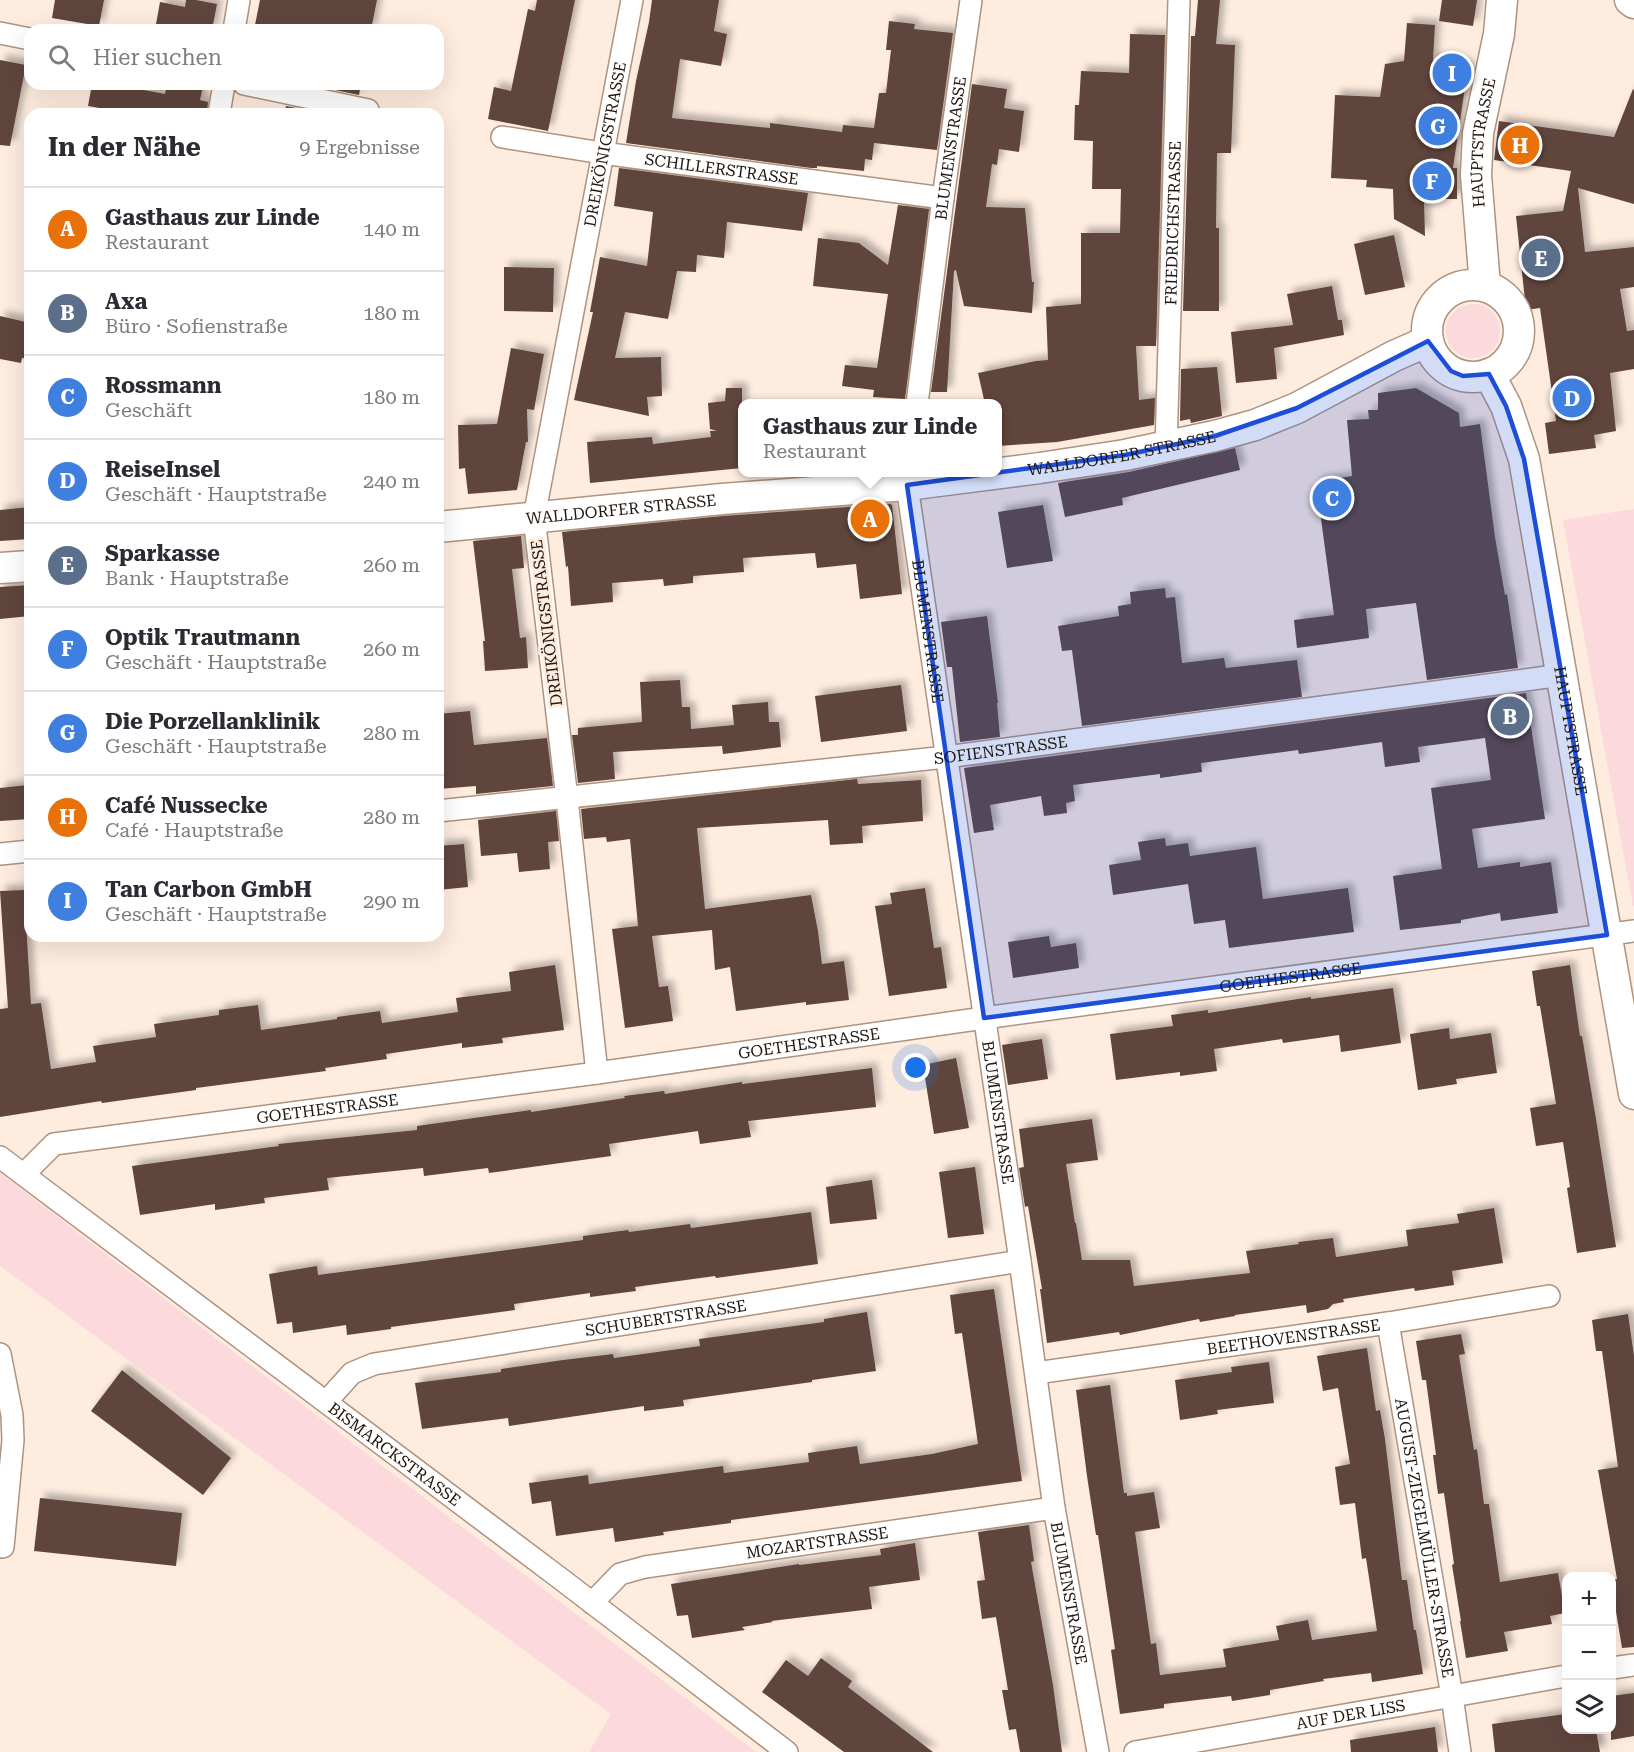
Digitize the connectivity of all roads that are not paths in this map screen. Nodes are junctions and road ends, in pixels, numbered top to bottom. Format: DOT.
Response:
graph roads {
  1 [pos="239,0"];
  2 [pos="632,0"];
  3 [pos="971,0"];
  4 [pos="1179,0"];
  5 [pos="1502,0"];
  6 [pos="235,24"];
  7 [pos="0,33"];
  8 [pos="24,38"];
  9 [pos="224,90"];
  10 [pos="273,90"];
  11 [pos="220,108"];
  12 [pos="358,108"];
  13 [pos="502,137"];
  14 [pos="602,153"];
  15 [pos="943,198"];
  16 [pos="1485,286"];
  17 [pos="1428,341"];
  18 [pos="1489,374"];
  19 [pos="918,399"];
  20 [pos="1166,448"];
  21 [pos="1002,471"];
  22 [pos="932,477"];
  23 [pos="908,479"];
  24 [pos="534,518"];
  25 [pos="444,526"];
  26 [pos="24,566"];
  27 [pos="0,568"];
  28 [pos="1562,675"];
  29 [pos="946,757"];
  30 [pos="567,799"];
  31 [pos="444,810"];
  32 [pos="24,852"];
  33 [pos="0,854"];
  34 [pos="1620,933"];
  35 [pos="984,1018"];
  36 [pos="597,1073"];
  37 [pos="1634,1094"];
  38 [pos="0,1157"];
  39 [pos="24,1174"];
  40 [pos="1020,1261"];
  41 [pos="1549,1296"];
  42 [pos="1388,1323"];
  43 [pos="0,1353"];
  44 [pos="1036,1373"];
  45 [pos="326,1402"];
  46 [pos="1054,1508"];
  47 [pos="3,1547"];
  48 [pos="592,1603"];
  49 [pos="1634,1665"];
  50 [pos="1616,1667"];
  51 [pos="1562,1677"];
  52 [pos="1452,1696"];
  53 [pos="787,1752"];
  54 [pos="1098,1752"];
  55 [pos="1135,1752"];
  56 [pos="1460,1752"];
  1 -- 6 [label="street"];
  2 -- 14 [label="street, DREIKÖNIGSTRASSE"];
  3 -- 15 [label="street, BLUMENSTRASSE"];
  4 -- 20 [label="street, FRIEDRICHSTRASSE"];
  5 -- 16 [label="main road, HAUPTSTRASSE"];
  7 -- 8 [label="street"];
  9 -- 11 [label="street"];
  10 -- 12 [label="street"];
  13 -- 14 [label="street, SCHILLERSTRASSE"];
  14 -- 15 [label="street, SCHILLERSTRASSE"];
  14 -- 24 [label="street, DREIKÖNIGSTRASSE"];
  15 -- 19 [label="street, BLUMENSTRASSE"];
  16 -- 17 [label="main road"];
  16 -- 18 [label="main road"];
  17 -- 18 [label="main road"];
  17 -- 20 [label="main road, WALLDORFER STRASSE"];
  18 -- 28 [label="main road, HAUPTSTRASSE"];
  20 -- 21 [label="main road, WALLDORFER STRASSE"];
  22 -- 23 [label="main road, WALLDORFER STRASSE"];
  23 -- 24 [label="main road, WALLDORFER STRASSE"];
  23 -- 29 [label="street, BLUMENSTRASSE"];
  24 -- 25 [label="main road, WALLDORFER STRASSE"];
  24 -- 30 [label="street, DREIKÖNIGSTRASSE"];
  26 -- 27 [label="main road"];
  28 -- 29 [label="street, SOFIENSTRASSE"];
  28 -- 34 [label="main road, HAUPTSTRASSE"];
  29 -- 30 [label="street, SOFIENSTRASSE"];
  29 -- 35 [label="street, BLUMENSTRASSE"];
  30 -- 31 [label="street, SOFIENSTRASSE"];
  30 -- 36 [label="street, DREIKÖNIGSTRASSE"];
  32 -- 33 [label="street"];
  34 -- 35 [label="street, GOETHESTRASSE"];
  34 -- 37 [label="main road, HAUPTSTRASSE"];
  35 -- 36 [label="street, GOETHESTRASSE"];
  35 -- 40 [label="street, BLUMENSTRASSE"];
  36 -- 39 [label="street, GOETHESTRASSE"];
  38 -- 39 [label="street, BISMARCKSTRASSE"];
  39 -- 45 [label="street, BISMARCKSTRASSE"];
  40 -- 44 [label="street, BLUMENSTRASSE"];
  40 -- 45 [label="street, SCHUBERTSTRASSE"];
  41 -- 42 [label="street, BEETHOVENSTRASSE"];
  42 -- 44 [label="street, BEETHOVENSTRASSE"];
  42 -- 52 [label="street, AUGUST-ZIEGELMÜLLER-STRASSE"];
  43 -- 47 [label="street"];
  44 -- 46 [label="street, BLUMENSTRASSE"];
  45 -- 48 [label="street, BISMARCKSTRASSE"];
  46 -- 48 [label="street, MOZARTSTRASSE"];
  46 -- 54 [label="street, BLUMENSTRASSE"];
  48 -- 53 [label="street, BISMARCKSTRASSE"];
  49 -- 50 [label="street"];
  51 -- 52 [label="street, AUF DER LISS"];
  52 -- 55 [label="street, AUF DER LISS"];
  52 -- 56 [label="street, AUGUST-ZIEGELMÜLLER-STRASSE"];
}
